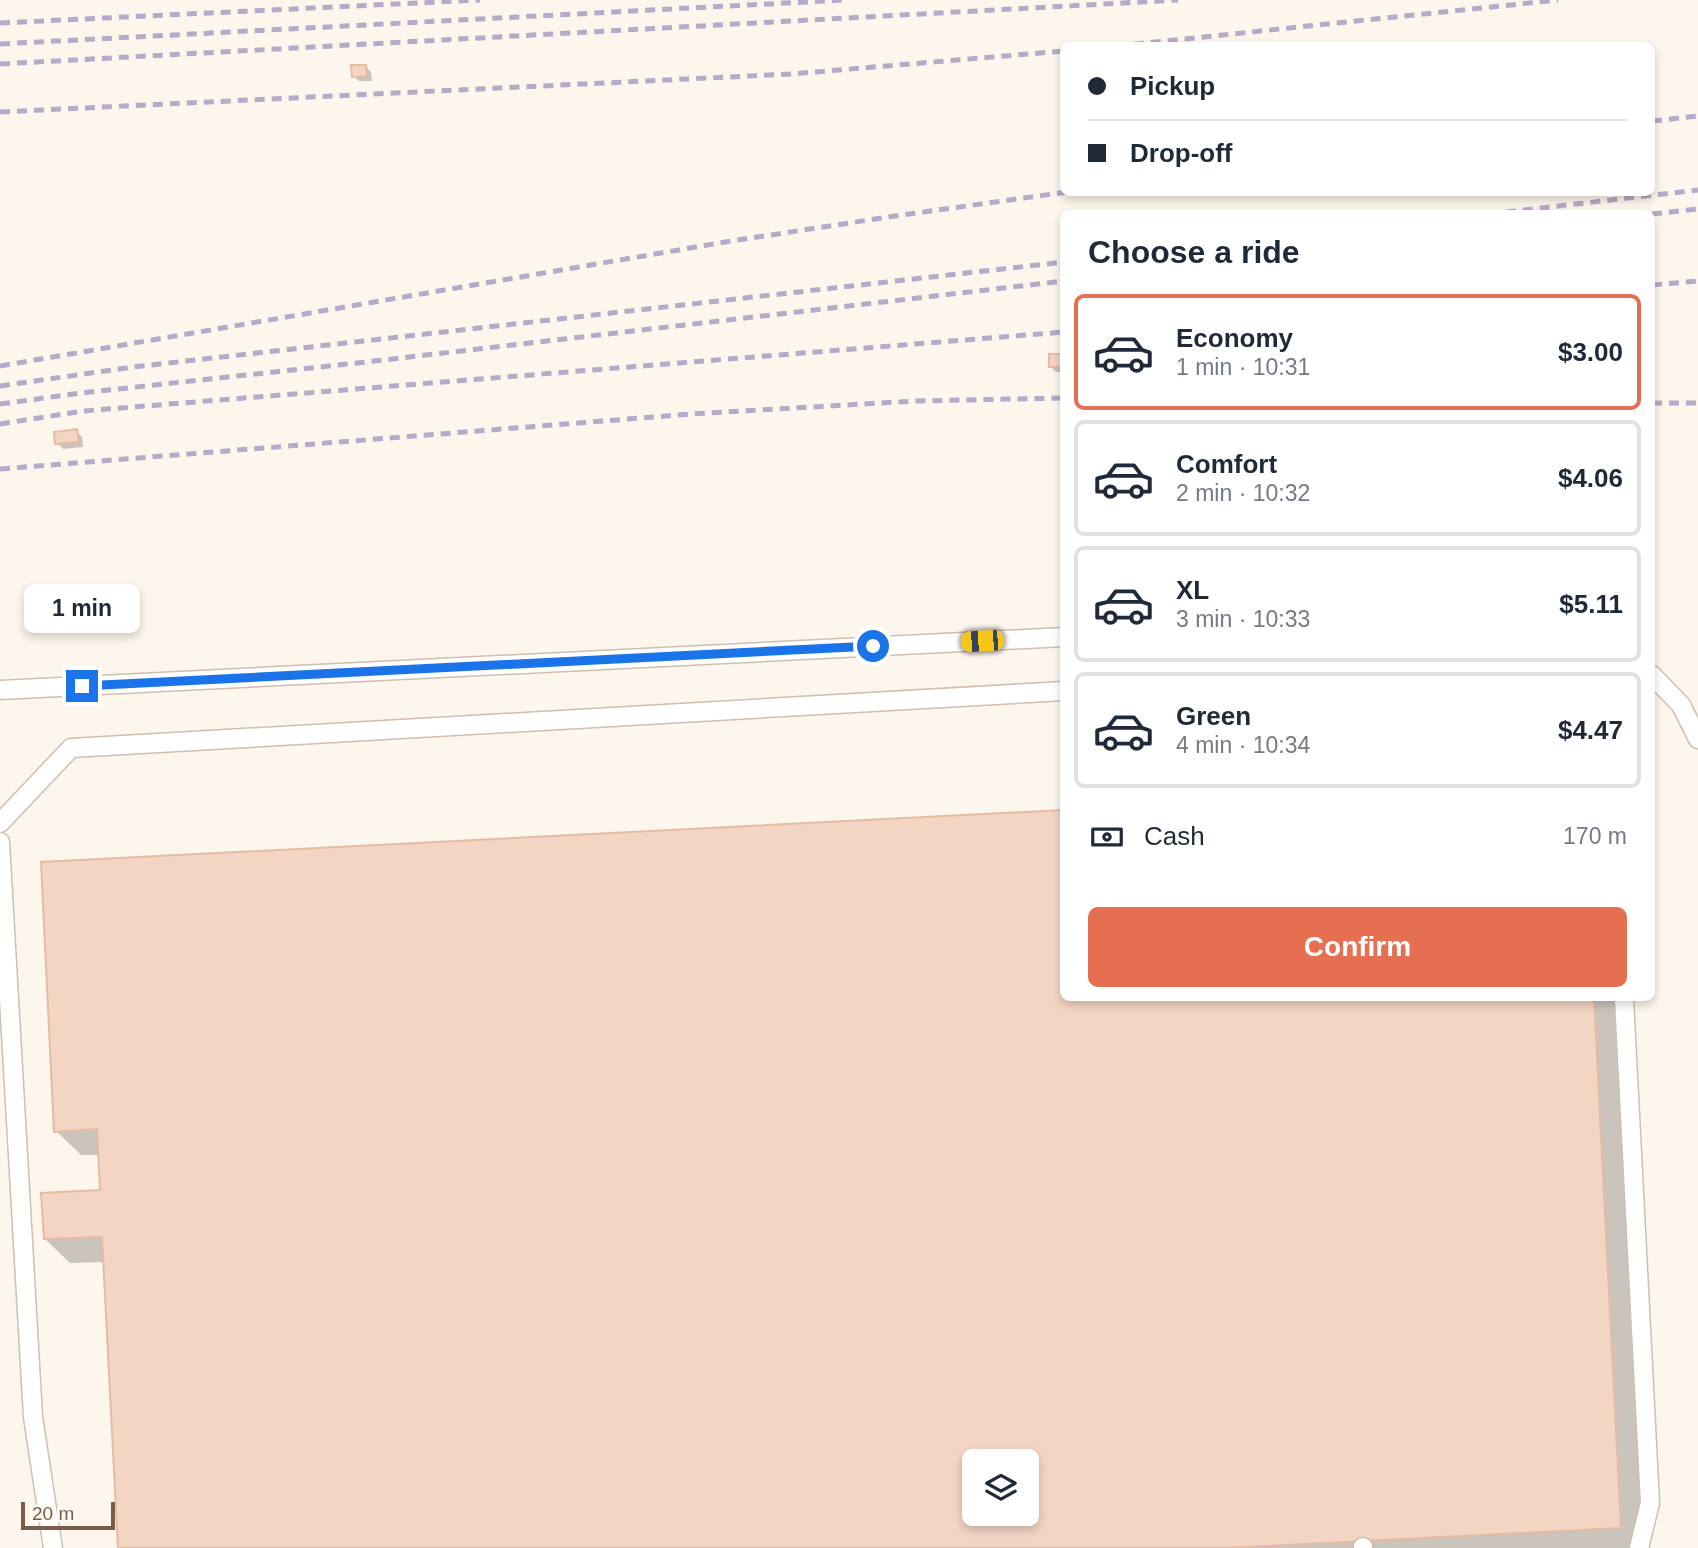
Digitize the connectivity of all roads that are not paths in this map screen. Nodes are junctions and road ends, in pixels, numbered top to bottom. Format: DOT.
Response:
graph roads {
  1 [pos="1060,637"];
  2 [pos="1655,678"];
  3 [pos="0,690"];
  4 [pos="1060,691"];
  5 [pos="1698,738"];
  6 [pos="0,823"];
  7 [pos="0,842"];
  8 [pos="1625,1001"];
  9 [pos="53,1548"];
  10 [pos="1639,1548"];
  1 -- 3 [label="lane"];
  2 -- 5 [label="lane"];
  4 -- 6 [label="lane"];
  7 -- 9 [label="lane"];
  8 -- 10 [label="lane"];
}
